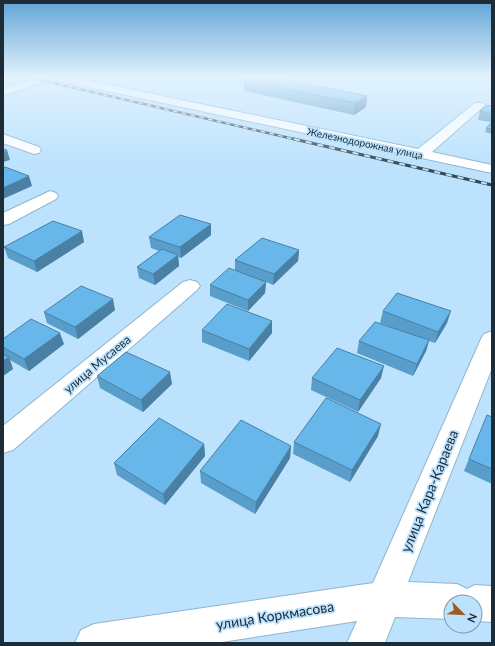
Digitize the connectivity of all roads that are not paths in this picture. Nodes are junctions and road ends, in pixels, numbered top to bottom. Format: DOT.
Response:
graph roads {
  1 [pos="191,106"];
  2 [pos="477,106"];
  3 [pos="3,138"];
  4 [pos="34,150"];
  5 [pos="420,155"];
  6 [pos="492,169"];
  7 [pos="50,196"];
  8 [pos="3,220"];
  9 [pos="190,286"];
  10 [pos="492,338"];
  11 [pos="3,442"];
  12 [pos="385,599"];
  13 [pos="443,601"];
  14 [pos="94,643"];
  15 [pos="366,643"];
  1 -- 5 [label="street, Железнодорожная улица"];
  2 -- 5 [label="street"];
  3 -- 4 [label="street"];
  5 -- 6 [label="street, Железнодорожная улица"];
  7 -- 8 [label="street"];
  9 -- 11 [label="street, улица Мусаева"];
  10 -- 12 [label="street, улица Кара-Караева"];
  12 -- 13 [label="street, улица Коркмасова"];
  12 -- 14 [label="street, улица Коркмасова"];
  12 -- 15 [label="street, улица Кара-Караева"];
}
